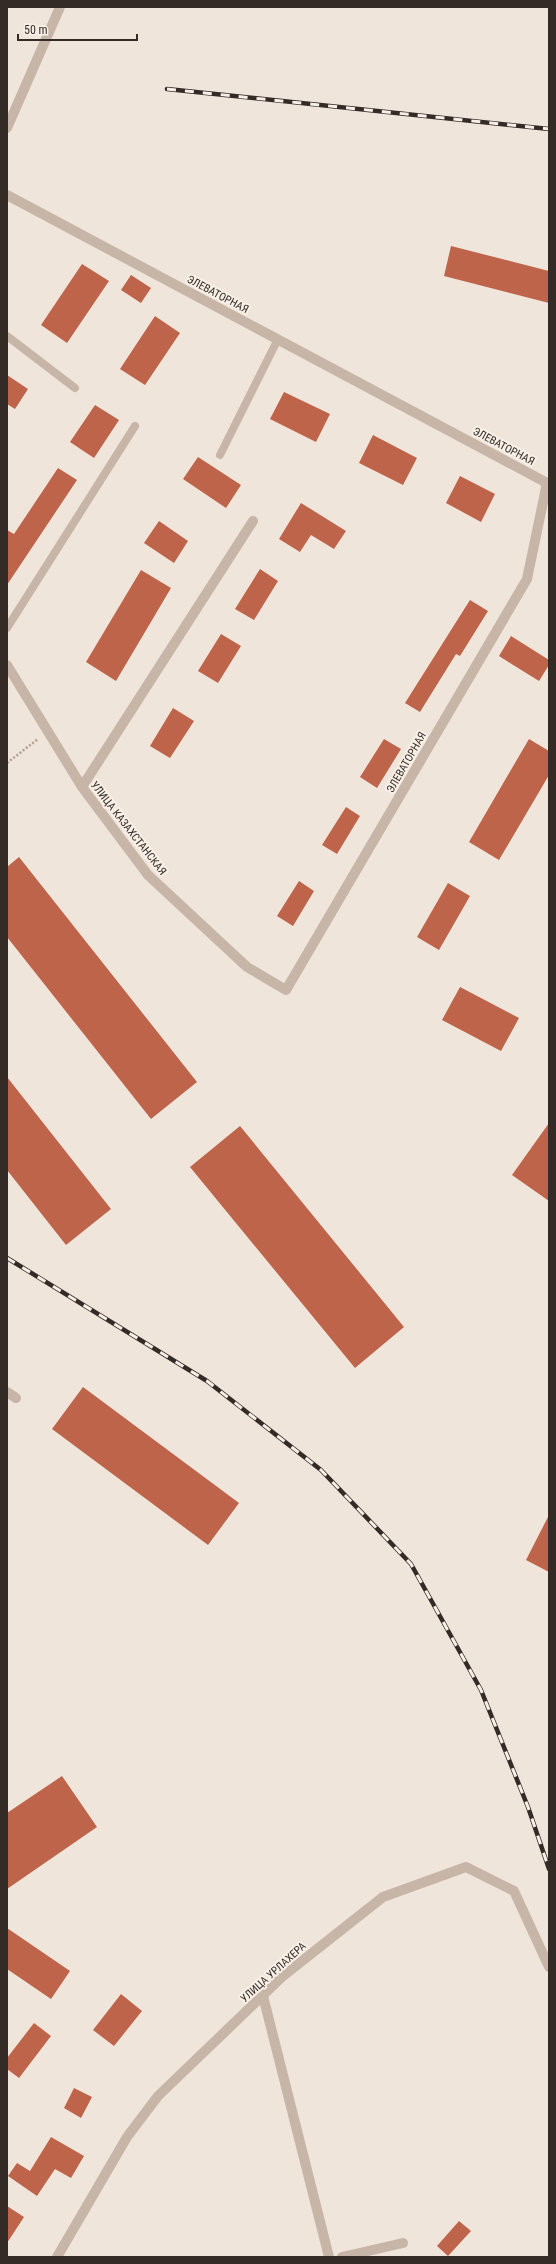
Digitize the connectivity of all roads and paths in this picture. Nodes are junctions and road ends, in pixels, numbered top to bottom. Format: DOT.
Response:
graph roads {
  1 [pos="60,7"];
  2 [pos="7,128"];
  3 [pos="7,195"];
  4 [pos="7,336"];
  5 [pos="278,339"];
  6 [pos="75,388"];
  7 [pos="135,426"];
  8 [pos="220,455"];
  9 [pos="253,521"];
  10 [pos="7,628"];
  11 [pos="7,665"];
  12 [pos="48,732"];
  13 [pos="7,763"];
  14 [pos="82,787"];
  15 [pos="286,990"];
  16 [pos="7,1392"];
  17 [pos="16,1398"];
  18 [pos="549,1967"];
  19 [pos="263,1996"];
  20 [pos="403,2243"];
  21 [pos="57,2257"];
  22 [pos="329,2257"];
  23 [pos="342,2257"];
  1 -- 2 [label="street"];
  3 -- 5 [label="street, ЭЛЕВАТОРНАЯ"];
  4 -- 6 [label="lane"];
  5 -- 8 [label="lane"];
  5 -- 15 [label="street, ЭЛЕВАТОРНАЯ"];
  7 -- 10 [label="lane"];
  9 -- 14 [label="street"];
  11 -- 12 [label="street, УЛИЦА КАЗАХСТАНСКАЯ"];
  12 -- 13 [label="path"];
  12 -- 14 [label="street, УЛИЦА КАЗАХСТАНСКАЯ"];
  14 -- 15 [label="street, УЛИЦА КАЗАХСТАНСКАЯ"];
  16 -- 17 [label="street"];
  18 -- 19 [label="street, УЛИЦА УРЛАХЕРА"];
  19 -- 21 [label="street, УЛИЦА УРЛАХЕРА"];
  19 -- 22 [label="street"];
  20 -- 23 [label="street"];
}
